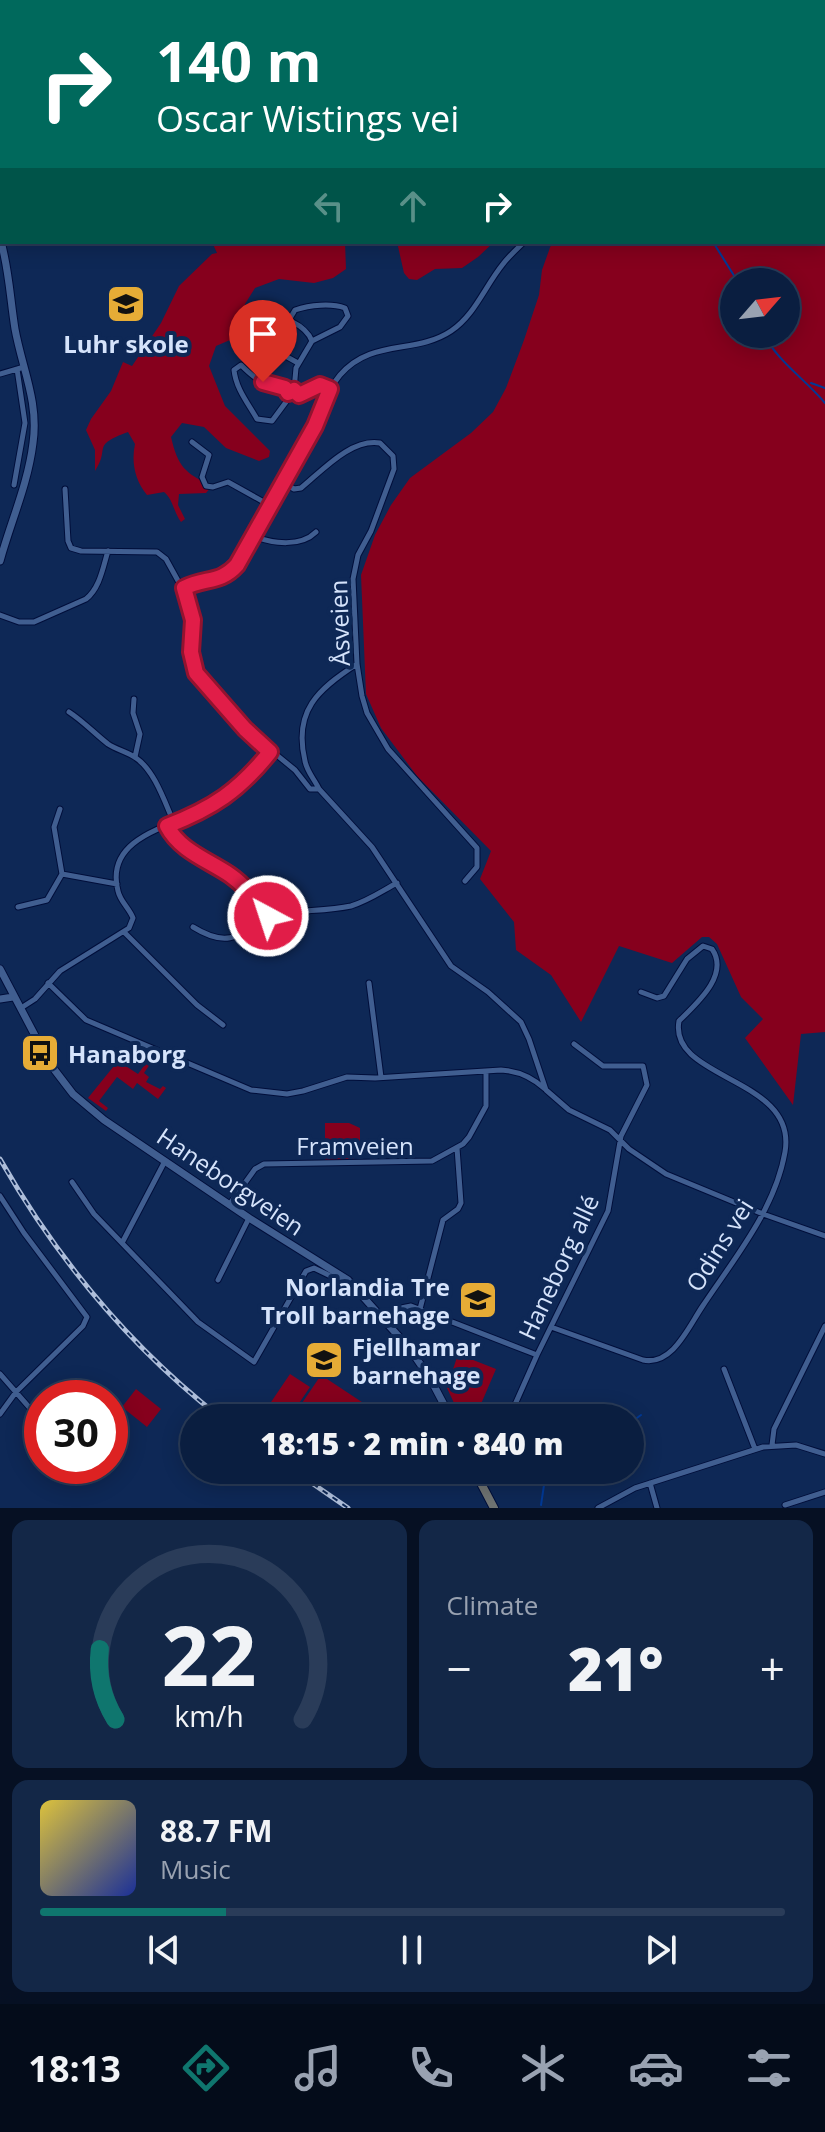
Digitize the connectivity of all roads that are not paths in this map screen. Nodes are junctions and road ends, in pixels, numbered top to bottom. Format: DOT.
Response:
graph roads {
  1 [pos="522,244"];
  2 [pos="2,250"];
  3 [pos="289,320"];
  4 [pos="244,333"];
  5 [pos="256,340"];
  6 [pos="312,341"];
  7 [pos="298,363"];
  8 [pos="21,368"];
  9 [pos="0,374"];
  10 [pos="330,389"];
  11 [pos="291,392"];
  12 [pos="192,442"];
  13 [pos="284,483"];
  14 [pos="14,485"];
  15 [pos="65,489"];
  16 [pos="271,506"];
  17 [pos="316,532"];
  18 [pos="254,536"];
  19 [pos="108,551"];
  20 [pos="0,561"];
  21 [pos="184,588"];
  22 [pos="0,615"];
  23 [pos="357,664"];
  24 [pos="134,699"];
  25 [pos="69,712"];
  26 [pos="270,752"];
  27 [pos="135,757"];
  28 [pos="319,789"];
  29 [pos="60,809"];
  30 [pos="174,823"];
  31 [pos="167,826"];
  32 [pos="62,874"];
  33 [pos="465,881"];
  34 [pos="397,883"];
  35 [pos="117,884"];
  36 [pos="18,907"];
  37 [pos="268,916"];
  38 [pos="193,927"];
  39 [pos="124,932"];
  40 [pos="0,969"];
  41 [pos="48,983"];
  42 [pos="369,983"];
  43 [pos="641,992"];
  44 [pos="13,997"];
  45 [pos="0,999"];
  46 [pos="20,1009"];
  47 [pos="223,1025"];
  48 [pos="574,1044"];
  49 [pos="486,1071"];
  50 [pos="381,1077"];
  51 [pos="546,1088"];
  52 [pos="621,1140"];
  53 [pos="457,1148"];
  54 [pos="165,1161"];
  55 [pos="72,1182"];
  56 [pos="0,1196"];
  57 [pos="229,1205"];
  58 [pos="763,1214"];
  59 [pos="249,1218"];
  60 [pos="825,1236"];
  61 [pos="122,1243"];
  62 [pos="218,1280"];
  63 [pos="348,1280"];
  64 [pos="420,1309"];
  65 [pos="386,1320"];
  66 [pos="825,1326"];
  67 [pos="551,1327"];
  68 [pos="537,1355"];
  69 [pos="724,1369"];
  70 [pos="0,1374"];
  71 [pos="16,1392"];
  72 [pos="24,1401"];
  73 [pos="444,1404"];
  74 [pos="515,1404"];
  75 [pos="0,1414"];
  76 [pos="772,1445"];
  77 [pos="755,1449"];
  78 [pos="825,1454"];
  79 [pos="650,1483"];
  80 [pos="482,1484"];
  81 [pos="825,1492"];
  82 [pos="785,1505"];
  83 [pos="494,1507"];
  84 [pos="598,1508"];
  85 [pos="657,1508"];
  1 -- 10 [label="street"];
  2 -- 8 [label="street"];
  3 -- 5 [label="street"];
  3 -- 6 [label="street"];
  3 -- 6 [label="street"];
  4 -- 5 [label="street"];
  5 -- 7 [label="street"];
  6 -- 7 [label="street"];
  7 -- 11 [label="street"];
  8 -- 9 [label="street"];
  8 -- 14 [label="street"];
  8 -- 20 [label="street"];
  10 -- 11 [label="street"];
  10 -- 13 [label="street"];
  11 -- 11 [label="street"];
  12 -- 16 [label="street"];
  13 -- 16 [label="street"];
  13 -- 23 [label="street, Åsveien"];
  15 -- 19 [label="street"];
  16 -- 18 [label="street"];
  17 -- 18 [label="street"];
  18 -- 21 [label="street"];
  19 -- 21 [label="street"];
  19 -- 22 [label="street"];
  21 -- 26 [label="street"];
  23 -- 28 [label="street"];
  23 -- 33 [label="street, Åsveien"];
  24 -- 27 [label="street"];
  25 -- 27 [label="street"];
  26 -- 28 [label="street"];
  26 -- 30 [label="street"];
  27 -- 30 [label="street"];
  28 -- 34 [label="street"];
  29 -- 32 [label="street"];
  30 -- 31 [label="street"];
  31 -- 35 [label="street"];
  31 -- 37 [label="street"];
  32 -- 35 [label="street"];
  32 -- 36 [label="street"];
  34 -- 37 [label="street"];
  34 -- 51 [label="street"];
  35 -- 39 [label="street"];
  37 -- 38 [label="street"];
  39 -- 41 [label="street"];
  39 -- 47 [label="street"];
  40 -- 44 [label="street, Haneborgveien"];
  41 -- 46 [label="street"];
  41 -- 50 [label="street"];
  42 -- 50 [label="street"];
  43 -- 58 [label="street, Odins vei"];
  44 -- 45 [label="street"];
  44 -- 46 [label="street, Haneborgveien"];
  46 -- 54 [label="street, Haneborgveien"];
  48 -- 52 [label="street, Haneborg allé"];
  49 -- 50 [label="street"];
  49 -- 51 [label="street"];
  49 -- 53 [label="street"];
  51 -- 52 [label="street"];
  52 -- 58 [label="street"];
  52 -- 67 [label="street, Haneborg allé"];
  53 -- 57 [label="street, Framveien"];
  53 -- 64 [label="street"];
  54 -- 57 [label="street, Haneborgveien"];
  54 -- 61 [label="street"];
  55 -- 61 [label="street"];
  56 -- 71 [label="street"];
  57 -- 59 [label="street, Haneborgveien"];
  58 -- 60 [label="street"];
  58 -- 67 [label="street, Odins vei"];
  59 -- 62 [label="street"];
  59 -- 63 [label="street, Haneborgveien"];
  61 -- 63 [label="street"];
  63 -- 65 [label="street, Haneborgveien"];
  64 -- 65 [label="street"];
  64 -- 68 [label="street"];
  65 -- 73 [label="street, Haneborgveien"];
  66 -- 76 [label="street"];
  67 -- 68 [label="street, Haneborg allé"];
  68 -- 74 [label="street, Haneborg allé"];
  69 -- 77 [label="street"];
  70 -- 71 [label="street"];
  71 -- 72 [label="street"];
  71 -- 75 [label="street"];
  76 -- 77 [label="street"];
  76 -- 78 [label="street"];
  77 -- 79 [label="street"];
  79 -- 84 [label="street"];
  79 -- 85 [label="street"];
  80 -- 83 [label="main road"];
  81 -- 82 [label="street"];
}
